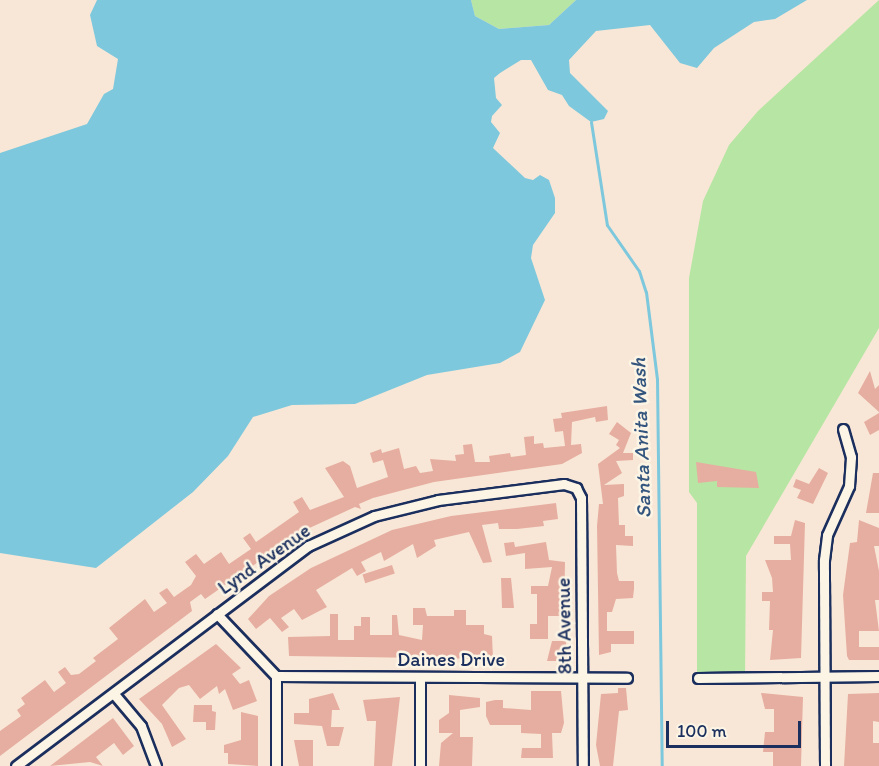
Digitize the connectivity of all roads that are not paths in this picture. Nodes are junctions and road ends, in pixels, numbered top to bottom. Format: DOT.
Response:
graph roads {
  1 [pos="843,429"];
  2 [pos="576,488"];
  3 [pos="217,614"];
  4 [pos="276,676"];
  5 [pos="825,676"];
  6 [pos="879,676"];
  7 [pos="420,677"];
  8 [pos="583,678"];
  9 [pos="627,678"];
  10 [pos="698,678"];
  11 [pos="114,693"];
  12 [pos="16,766"];
  13 [pos="156,766"];
  14 [pos="276,766"];
  15 [pos="420,766"];
  16 [pos="583,766"];
  17 [pos="825,766"];
  1 -- 5 [label="street"];
  2 -- 3 [label="street, Lynd Avenue"];
  2 -- 8 [label="street, 8th Avenue"];
  3 -- 4 [label="street"];
  3 -- 11 [label="street, Lynd Avenue"];
  4 -- 7 [label="street, Daines Drive"];
  4 -- 14 [label="street"];
  5 -- 6 [label="street"];
  5 -- 10 [label="street"];
  5 -- 17 [label="street"];
  7 -- 8 [label="street, Daines Drive"];
  7 -- 15 [label="street"];
  8 -- 9 [label="street, Daines Drive"];
  8 -- 16 [label="street, 8th Avenue"];
  11 -- 12 [label="street, Lynd Avenue"];
  11 -- 13 [label="street"];
}
